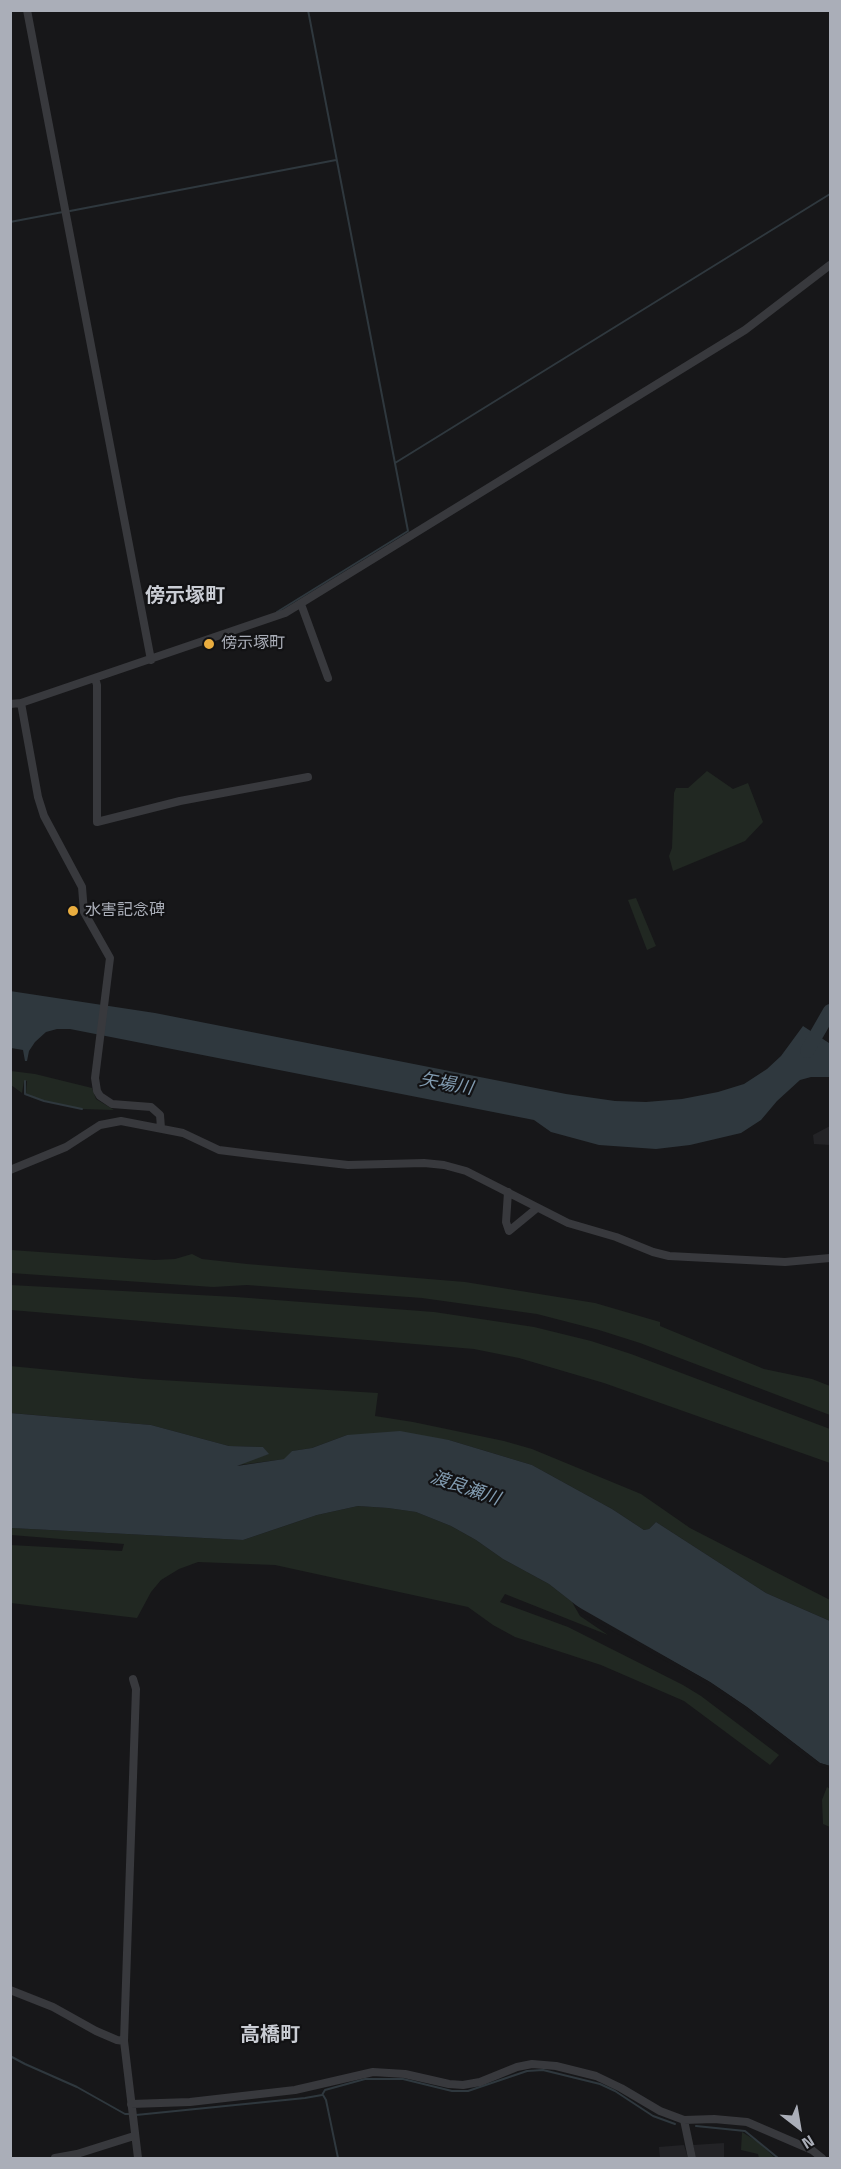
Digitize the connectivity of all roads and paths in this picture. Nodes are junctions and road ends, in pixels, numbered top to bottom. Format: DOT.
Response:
graph roads {
  1 [pos="27,10"];
  2 [pos="831,265"];
  3 [pos="301,604"];
  4 [pos="151,660"];
  5 [pos="95,678"];
  6 [pos="328,678"];
  7 [pos="21,703"];
  8 [pos="10,704"];
  9 [pos="308,777"];
  10 [pos="161,1128"];
  11 [pos="10,1170"];
  12 [pos="508,1192"];
  13 [pos="537,1208"];
  14 [pos="831,1258"];
  15 [pos="132,1679"];
  16 [pos="10,1990"];
  17 [pos="124,2041"];
  18 [pos="131,2106"];
  19 [pos="684,2120"];
  20 [pos="134,2136"];
  21 [pos="55,2158"];
  22 [pos="138,2158"];
  23 [pos="692,2158"];
  24 [pos="822,2158"];
  1 -- 4 [label="street"];
  2 -- 3 [label="street"];
  3 -- 4 [label="street"];
  3 -- 6 [label="street"];
  4 -- 5 [label="street"];
  5 -- 7 [label="street"];
  5 -- 9 [label="street"];
  7 -- 8 [label="street"];
  7 -- 10 [label="street"];
  10 -- 11 [label="street"];
  10 -- 12 [label="street"];
  12 -- 13 [label="street"];
  12 -- 13 [label="street"];
  13 -- 14 [label="street"];
  15 -- 17 [label="street"];
  16 -- 17 [label="street"];
  17 -- 18 [label="street"];
  18 -- 19 [label="street"];
  18 -- 20 [label="street"];
  19 -- 23 [label="street"];
  19 -- 24 [label="street"];
  20 -- 21 [label="street"];
  20 -- 22 [label="street"];
}
